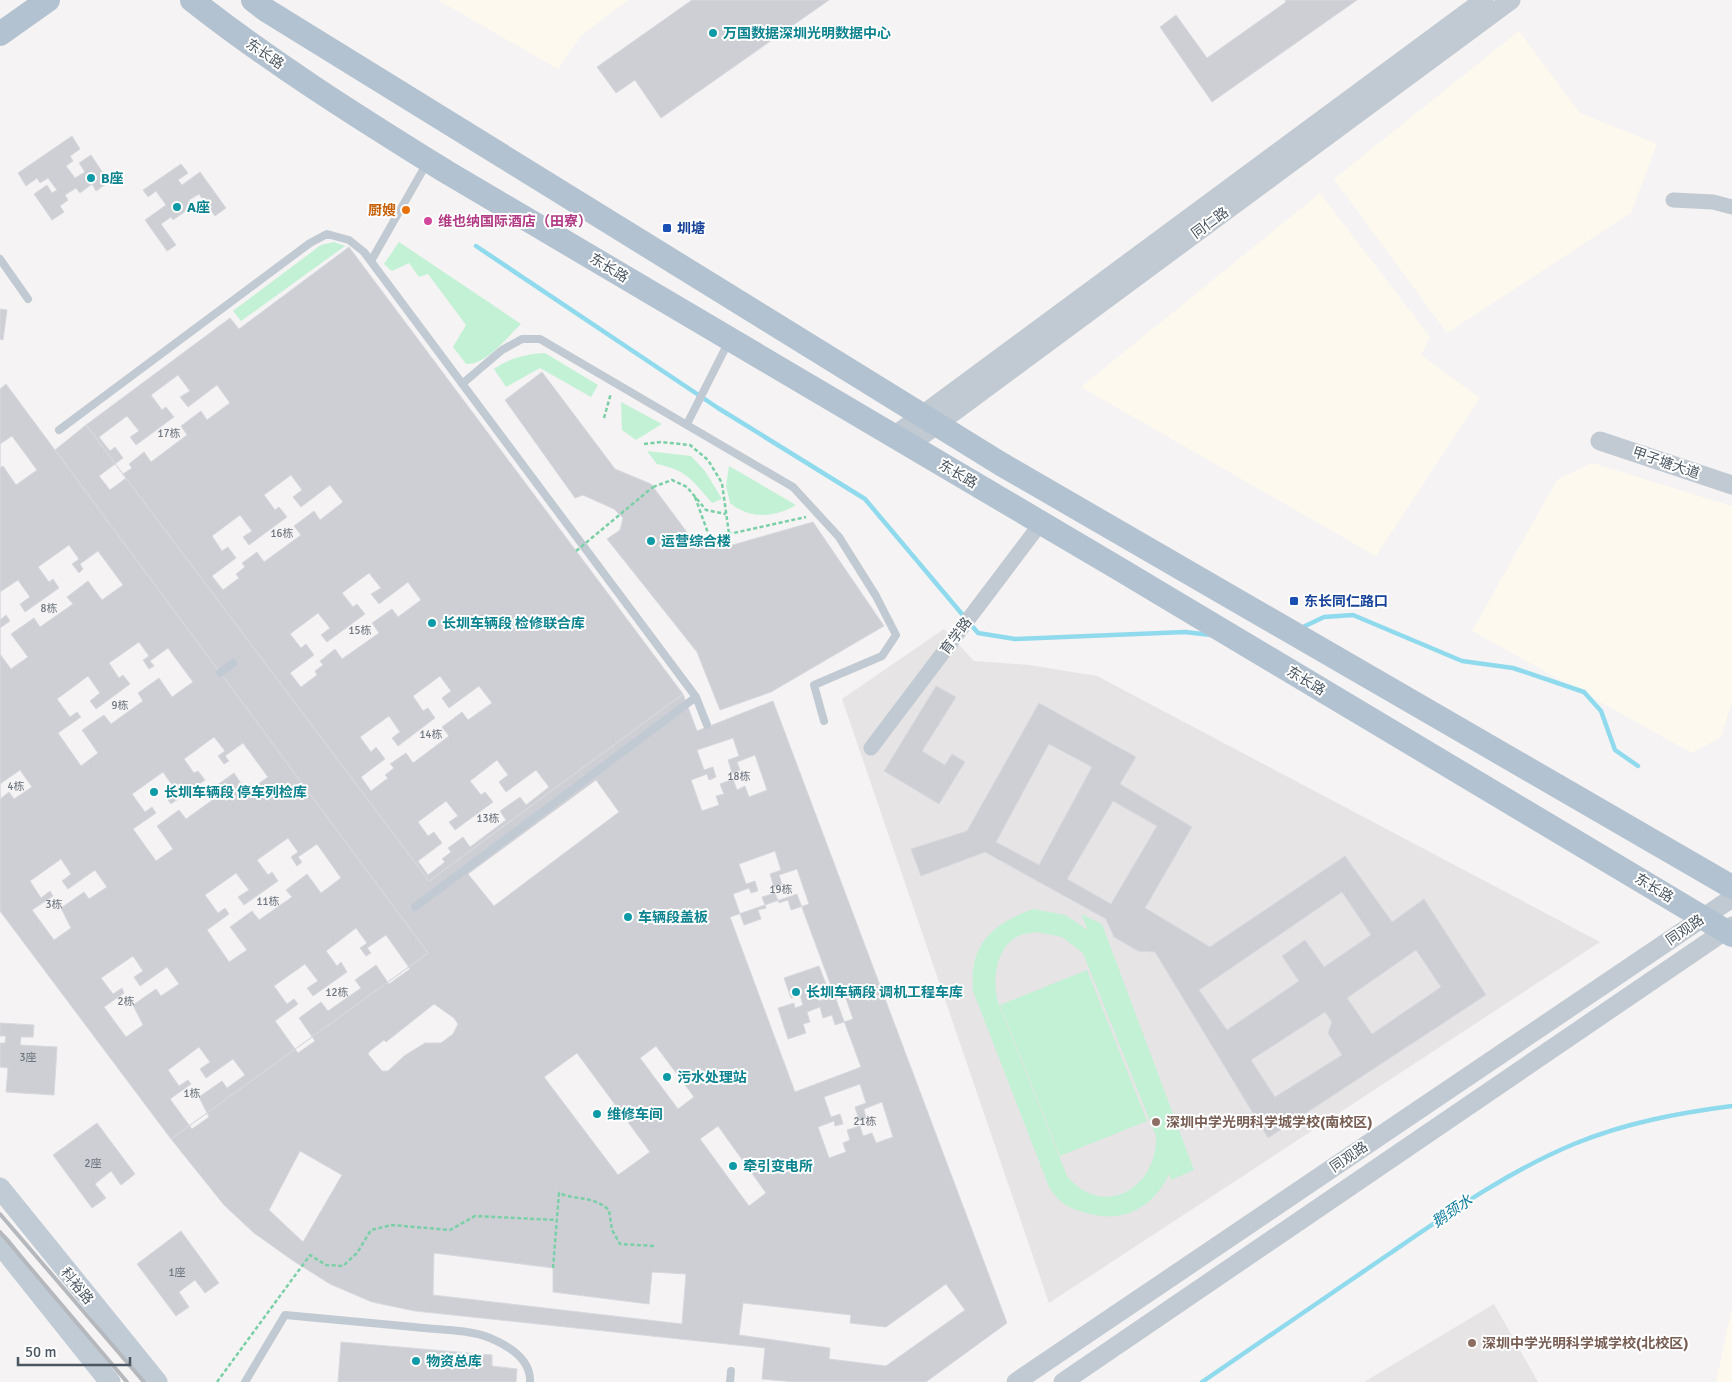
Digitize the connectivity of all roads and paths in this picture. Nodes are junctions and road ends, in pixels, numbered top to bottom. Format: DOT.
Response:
graph roads {
  1 [pos="58,0"];
  2 [pos="175,0"];
  3 [pos="192,0"];
  4 [pos="253,0"];
  5 [pos="1484,0"];
  6 [pos="1511,0"];
  7 [pos="39,6"];
  8 [pos="215,18"];
  9 [pos="0,34"];
  10 [pos="428,161"];
  11 [pos="1673,200"];
  12 [pos="1732,207"];
  13 [pos="0,259"];
  14 [pos="371,261"];
  15 [pos="28,299"];
  16 [pos="1049,332"];
  17 [pos="730,339"];
  18 [pos="614,382"];
  19 [pos="462,384"];
  20 [pos="604,418"];
  21 [pos="930,419"];
  22 [pos="686,424"];
  23 [pos="59,430"];
  24 [pos="1600,440"];
  25 [pos="902,441"];
  26 [pos="644,444"];
  27 [pos="1732,485"];
  28 [pos="694,494"];
  29 [pos="726,514"];
  30 [pos="805,518"];
  31 [pos="1041,523"];
  32 [pos="729,534"];
  33 [pos="712,544"];
  34 [pos="720,545"];
  35 [pos="576,551"];
  36 [pos="233,663"];
  37 [pos="220,673"];
  38 [pos="696,696"];
  39 [pos="824,721"];
  40 [pos="707,725"];
  41 [pos="871,748"];
  42 [pos="1732,887"];
  43 [pos="1732,898"];
  44 [pos="415,907"];
  45 [pos="1703,918"];
  46 [pos="1730,931"];
  47 [pos="0,1188"];
  48 [pos="557,1220"];
  49 [pos="0,1244"];
  50 [pos="655,1246"];
  51 [pos="553,1268"];
  52 [pos="731,1371"];
  53 [pos="110,1382"];
  54 [pos="157,1382"];
  55 [pos="218,1382"];
  56 [pos="245,1382"];
  57 [pos="530,1382"];
  58 [pos="730,1382"];
  59 [pos="1016,1382"];
  60 [pos="1063,1382"];
  1 -- 7 [label="main road"];
  2 -- 8 [label="main road"];
  3 -- 8 [label="main road, 东长路"];
  4 -- 21 [label="main road"];
  5 -- 16 [label="street, 同仁路"];
  6 -- 16 [label="street, 同仁路"];
  7 -- 9 [label="main road"];
  8 -- 10 [label="main road, 东长路"];
  10 -- 14 [label="lane"];
  10 -- 17 [label="main road, 东长路"];
  11 -- 12 [label="street"];
  13 -- 15 [label="lane"];
  14 -- 19 [label="lane"];
  14 -- 23 [label="lane"];
  16 -- 21 [label="street, 同仁路"];
  17 -- 22 [label="lane"];
  17 -- 25 [label="main road, 东长路"];
  18 -- 19 [label="lane"];
  18 -- 20 [label="path"];
  18 -- 22 [label="lane"];
  19 -- 38 [label="lane"];
  21 -- 25 [label="street, 同仁路"];
  21 -- 42 [label="main road"];
  22 -- 39 [label="lane"];
  24 -- 27 [label="street, 甲子塘大道"];
  25 -- 31 [label="main road, 东长路"];
  26 -- 29 [label="path"];
  28 -- 29 [label="path"];
  28 -- 33 [label="path"];
  28 -- 35 [label="path, bridge"];
  29 -- 32 [label="path"];
  30 -- 32 [label="path"];
  31 -- 41 [label="street, 育学路"];
  31 -- 45 [label="main road, 东长路"];
  32 -- 34 [label="path"];
  36 -- 37 [label="lane"];
  38 -- 40 [label="lane"];
  38 -- 44 [label="lane"];
  43 -- 45 [label="street, 同观路"];
  45 -- 46 [label="main road, 东长路"];
  45 -- 59 [label="street, 同观路"];
  46 -- 60 [label="street, 同观路"];
  47 -- 54 [label="main road, 科裕路"];
  48 -- 50 [label="path"];
  48 -- 51 [label="path"];
  48 -- 55 [label="path, bridge"];
  49 -- 53 [label="main road"];
  52 -- 58 [label="lane"];
  56 -- 57 [label="lane"];
}
